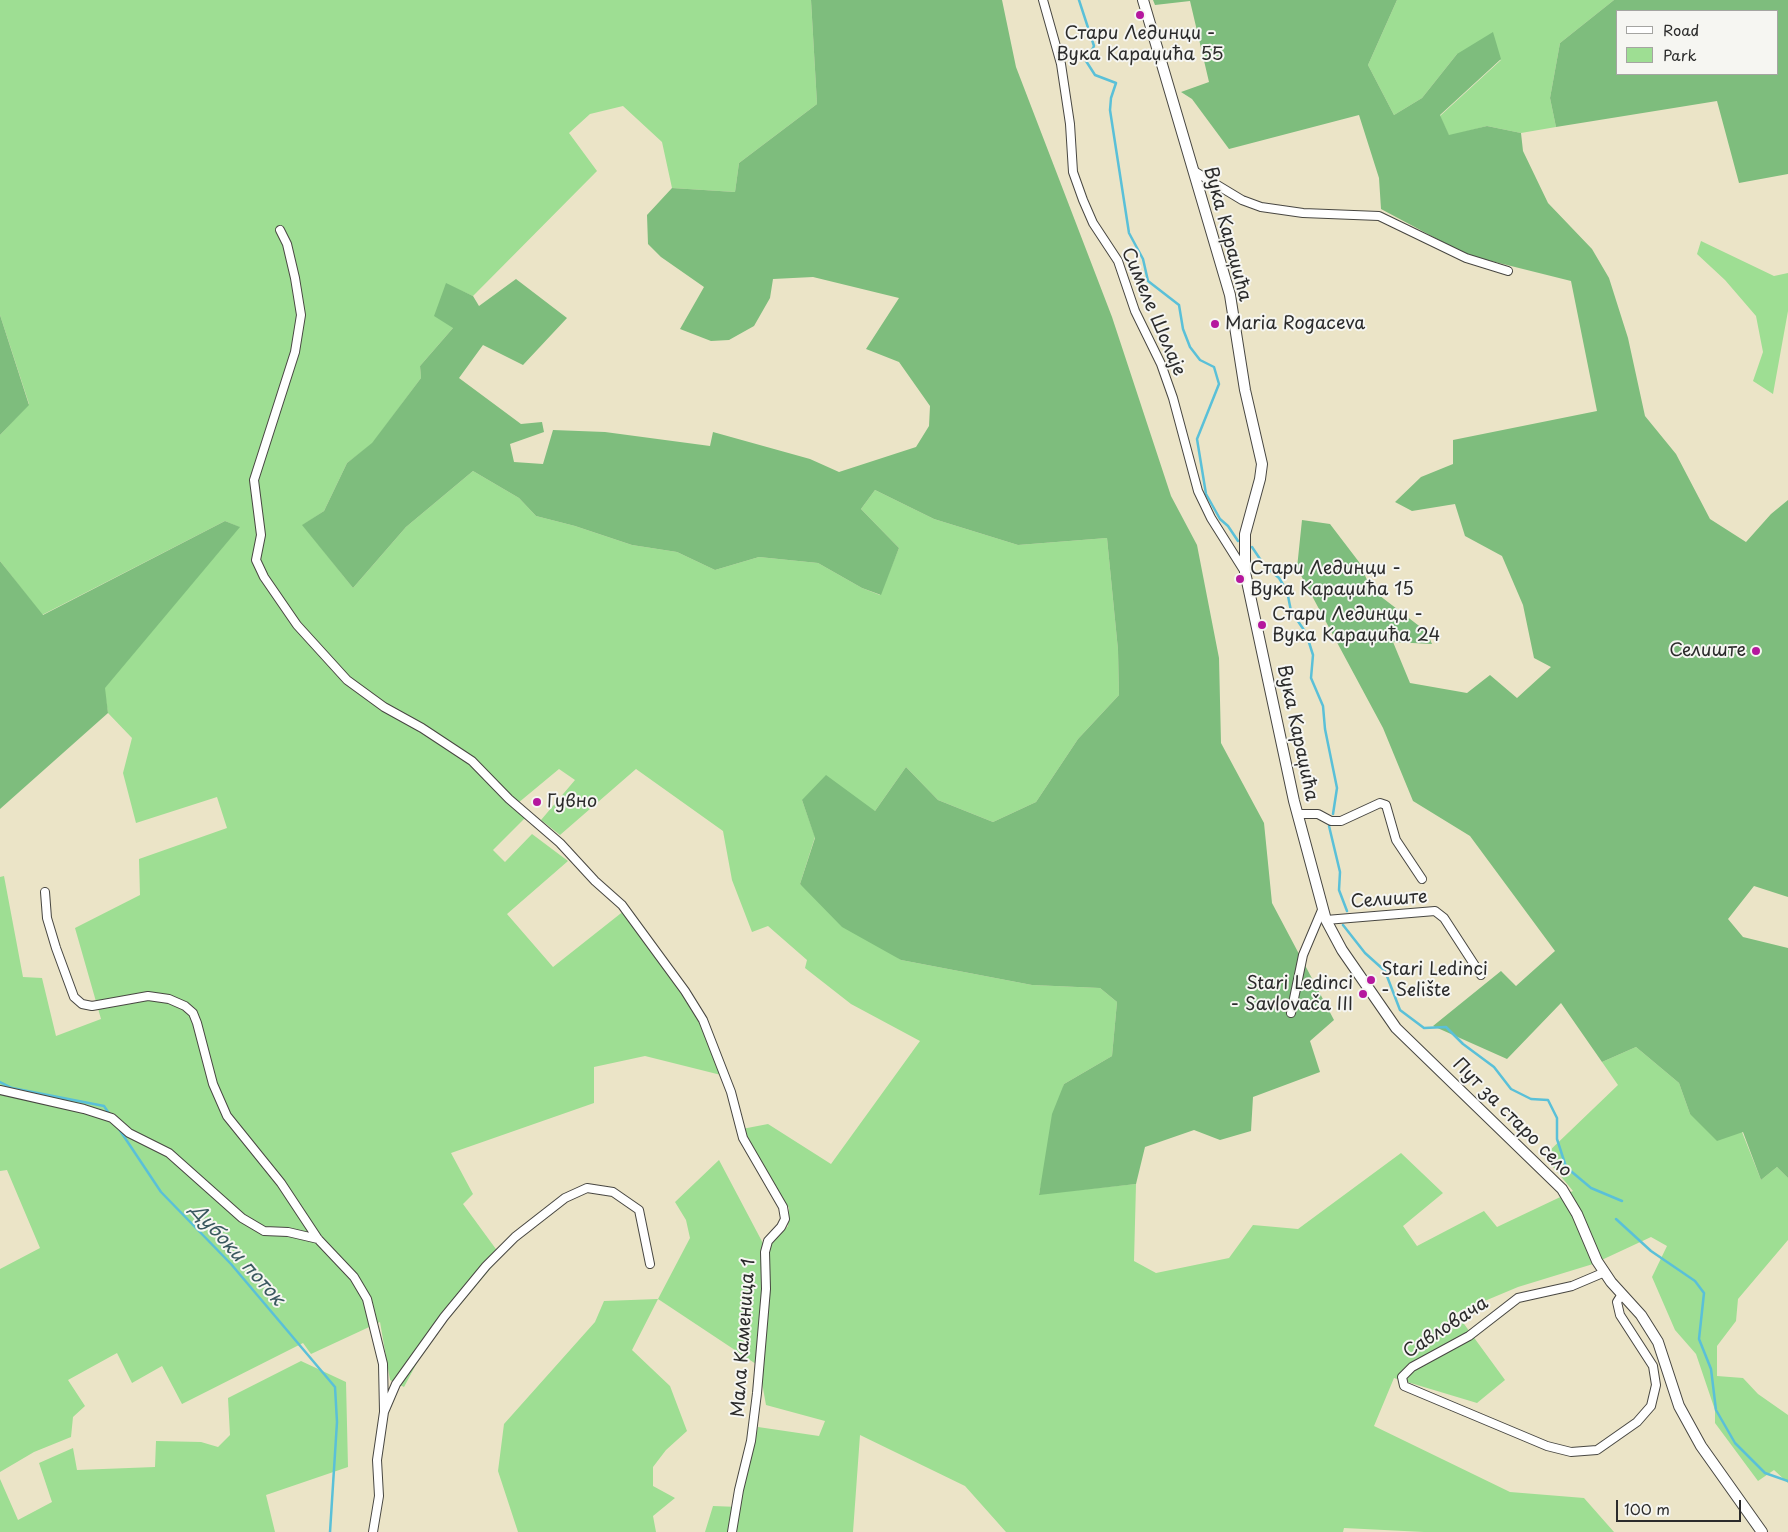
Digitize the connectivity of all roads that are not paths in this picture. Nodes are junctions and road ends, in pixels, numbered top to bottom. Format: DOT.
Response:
graph roads {
  1 [pos="1043,0"];
  2 [pos="1142,0"];
  3 [pos="1194,171"];
  4 [pos="280,230"];
  5 [pos="1508,271"];
  6 [pos="1245,572"];
  7 [pos="1298,814"];
  8 [pos="1422,879"];
  9 [pos="45,892"];
  10 [pos="1324,915"];
  11 [pos="1481,975"];
  12 [pos="1291,1014"];
  13 [pos="0,1090"];
  14 [pos="318,1239"];
  15 [pos="650,1264"];
  16 [pos="1605,1272"];
  17 [pos="1622,1294"];
  18 [pos="384,1412"];
  19 [pos="372,1532"];
  20 [pos="732,1532"];
  21 [pos="1762,1532"];
  1 -- 6 [label="street, Симеле Шолаје"];
  2 -- 3 [label="street, Вука Караџића"];
  3 -- 5 [label="street"];
  3 -- 6 [label="street, Вука Караџића"];
  4 -- 20 [label="street, Мала Каменица 1"];
  6 -- 7 [label="street, Вука Караџића"];
  7 -- 8 [label="street"];
  7 -- 10 [label="street, Вука Караџића"];
  9 -- 14 [label="street"];
  10 -- 11 [label="street, Селиште"];
  10 -- 12 [label="street"];
  10 -- 16 [label="street, Пут за старо село"];
  13 -- 14 [label="street"];
  14 -- 18 [label="street"];
  15 -- 18 [label="street"];
  16 -- 17 [label="street, Пут за старо село"];
  16 -- 17 [label="street, Савловача"];
  17 -- 21 [label="street, Пут за старо село"];
  18 -- 19 [label="street"];
}
